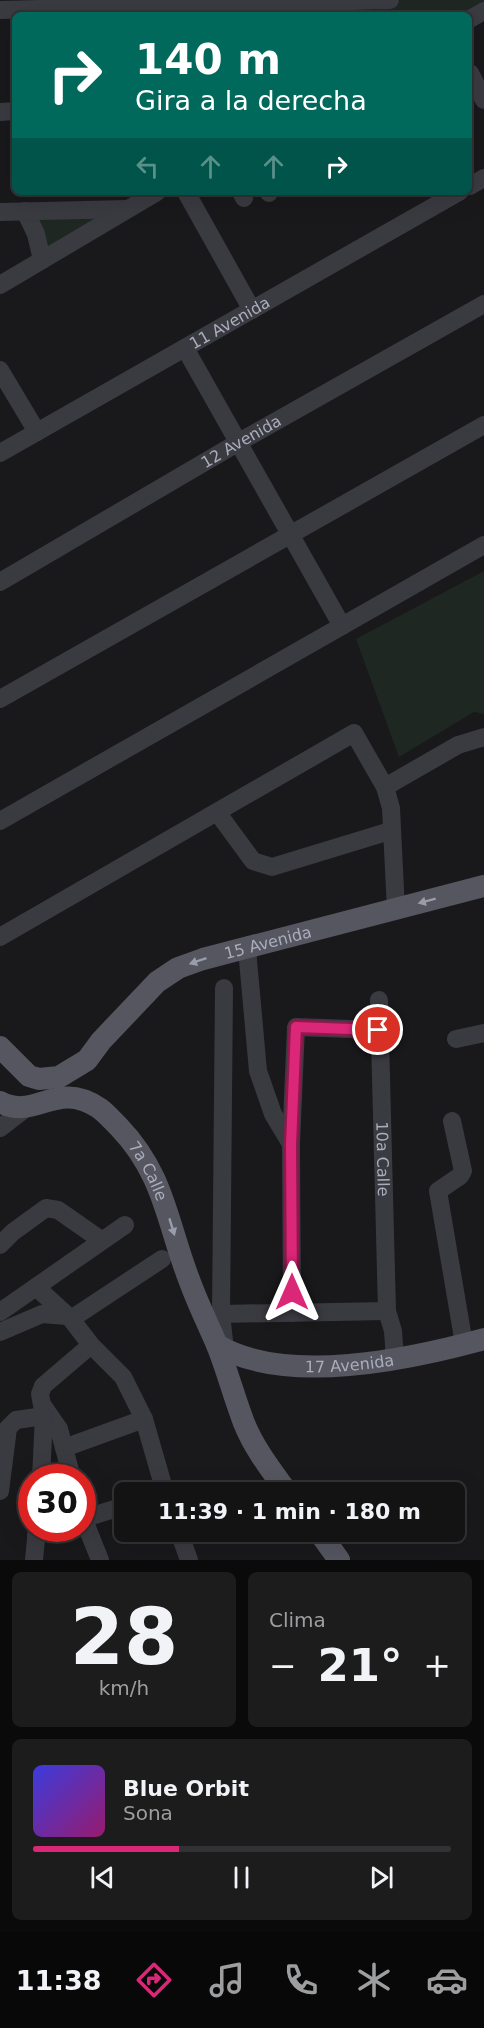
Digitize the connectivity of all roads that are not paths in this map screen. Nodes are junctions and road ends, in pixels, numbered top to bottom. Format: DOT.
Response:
graph roads {
  1 [pos="390,0"];
  2 [pos="292,1"];
  3 [pos="0,10"];
  4 [pos="472,77"];
  5 [pos="484,100"];
  6 [pos="152,195"];
  7 [pos="188,195"];
  8 [pos="454,195"];
  9 [pos="130,209"];
  10 [pos="25,211"];
  11 [pos="0,212"];
  12 [pos="42,260"];
  13 [pos="0,285"];
  14 [pos="484,304"];
  15 [pos="252,310"];
  16 [pos="185,348"];
  17 [pos="0,370"];
  18 [pos="484,425"];
  19 [pos="37,432"];
  20 [pos="239,442"];
  21 [pos="0,453"];
  22 [pos="291,536"];
  23 [pos="484,545"];
  24 [pos="0,582"];
  25 [pos="342,626"];
  26 [pos="0,699"];
  27 [pos="484,737"];
  28 [pos="384,788"];
  29 [pos="217,812"];
  30 [pos="0,821"];
  31 [pos="390,831"];
  32 [pos="484,886"];
  33 [pos="396,910"];
  34 [pos="0,938"];
  35 [pos="247,949"];
  36 [pos="224,988"];
  37 [pos="379,1000"];
  38 [pos="378,1030"];
  39 [pos="484,1033"];
  40 [pos="456,1039"];
  41 [pos="0,1047"];
  42 [pos="87,1060"];
  43 [pos="22,1069"];
  44 [pos="11,1105"];
  45 [pos="99,1108"];
  46 [pos="452,1121"];
  47 [pos="0,1128"];
  48 [pos="291,1144"];
  49 [pos="125,1225"];
  50 [pos="101,1240"];
  51 [pos="0,1245"];
  52 [pos="162,1259"];
  53 [pos="36,1287"];
  54 [pos="0,1312"];
  55 [pos="292,1313"];
  56 [pos="387,1314"];
  57 [pos="69,1318"];
  58 [pos="0,1332"];
  59 [pos="221,1334"];
  60 [pos="474,1341"];
  61 [pos="91,1345"];
  62 [pos="252,1359"];
  63 [pos="390,1360"];
  64 [pos="232,1388"];
  65 [pos="43,1411"];
  66 [pos="144,1419"];
  67 [pos="64,1448"];
  68 [pos="41,1464"];
  69 [pos="68,1464"];
  70 [pos="162,1482"];
  71 [pos="280,1482"];
  72 [pos="0,1491"];
  73 [pos="114,1509"];
  74 [pos="96,1514"];
  75 [pos="36,1542"];
  76 [pos="93,1542"];
  77 [pos="183,1542"];
  78 [pos="326,1542"];
  79 [pos="34,1560"];
  80 [pos="100,1560"];
  81 [pos="189,1560"];
  82 [pos="339,1560"];
  1 -- 2 [label="street"];
  2 -- 3 [label="street"];
  4 -- 5 [label="street"];
  6 -- 9 [label="street"];
  7 -- 15 [label="street"];
  8 -- 15 [label="street, 11 Avenida"];
  9 -- 10 [label="street"];
  9 -- 12 [label="street"];
  10 -- 11 [label="street"];
  10 -- 12 [label="street"];
  12 -- 13 [label="street"];
  14 -- 20 [label="street, 12 Avenida"];
  15 -- 16 [label="street, 11 Avenida"];
  16 -- 19 [label="street, 11 Avenida"];
  16 -- 20 [label="street"];
  17 -- 19 [label="street"];
  18 -- 22 [label="street"];
  19 -- 21 [label="street, 11 Avenida"];
  20 -- 22 [label="street"];
  20 -- 24 [label="street, 12 Avenida"];
  22 -- 25 [label="street"];
  22 -- 26 [label="street"];
  23 -- 25 [label="street"];
  25 -- 30 [label="street"];
  27 -- 28 [label="street"];
  28 -- 29 [label="street"];
  28 -- 31 [label="street"];
  29 -- 31 [label="street"];
  29 -- 34 [label="street"];
  31 -- 33 [label="street"];
  32 -- 33 [label="main road, 15 Avenida, one-way"];
  33 -- 35 [label="main road, 15 Avenida"];
  35 -- 42 [label="main road, 15 Avenida, one-way"];
  35 -- 48 [label="street"];
  36 -- 59 [label="street"];
  37 -- 38 [label="street, 10a Calle"];
  38 -- 48 [label="street"];
  38 -- 56 [label="street, 10a Calle"];
  39 -- 40 [label="street"];
  41 -- 43 [label="main road"];
  42 -- 43 [label="main road"];
  42 -- 45 [label="main road"];
  43 -- 44 [label="main road"];
  44 -- 45 [label="main road, 7a Calle"];
  44 -- 47 [label="street"];
  45 -- 59 [label="main road, 7a Calle, one-way"];
  46 -- 60 [label="street"];
  48 -- 55 [label="street"];
  49 -- 50 [label="street"];
  50 -- 51 [label="street"];
  50 -- 53 [label="street"];
  52 -- 57 [label="street"];
  53 -- 54 [label="street"];
  53 -- 57 [label="street"];
  55 -- 56 [label="street"];
  55 -- 59 [label="street"];
  56 -- 63 [label="street, 10a Calle"];
  57 -- 58 [label="street"];
  57 -- 61 [label="street"];
  59 -- 62 [label="main road, 17 Avenida"];
  59 -- 64 [label="main road"];
  60 -- 63 [label="main road, 17 Avenida"];
  61 -- 65 [label="street"];
  61 -- 66 [label="street"];
  62 -- 63 [label="main road, 17 Avenida"];
  62 -- 64 [label="main road"];
  64 -- 71 [label="main road"];
  65 -- 67 [label="street"];
  65 -- 68 [label="street"];
  65 -- 72 [label="street"];
  66 -- 67 [label="street"];
  66 -- 70 [label="street"];
  67 -- 69 [label="street"];
  73 -- 74 [label="street"];
  75 -- 79 [label="street"];
  76 -- 80 [label="street"];
  77 -- 81 [label="street"];
  78 -- 82 [label="main road"];
}
